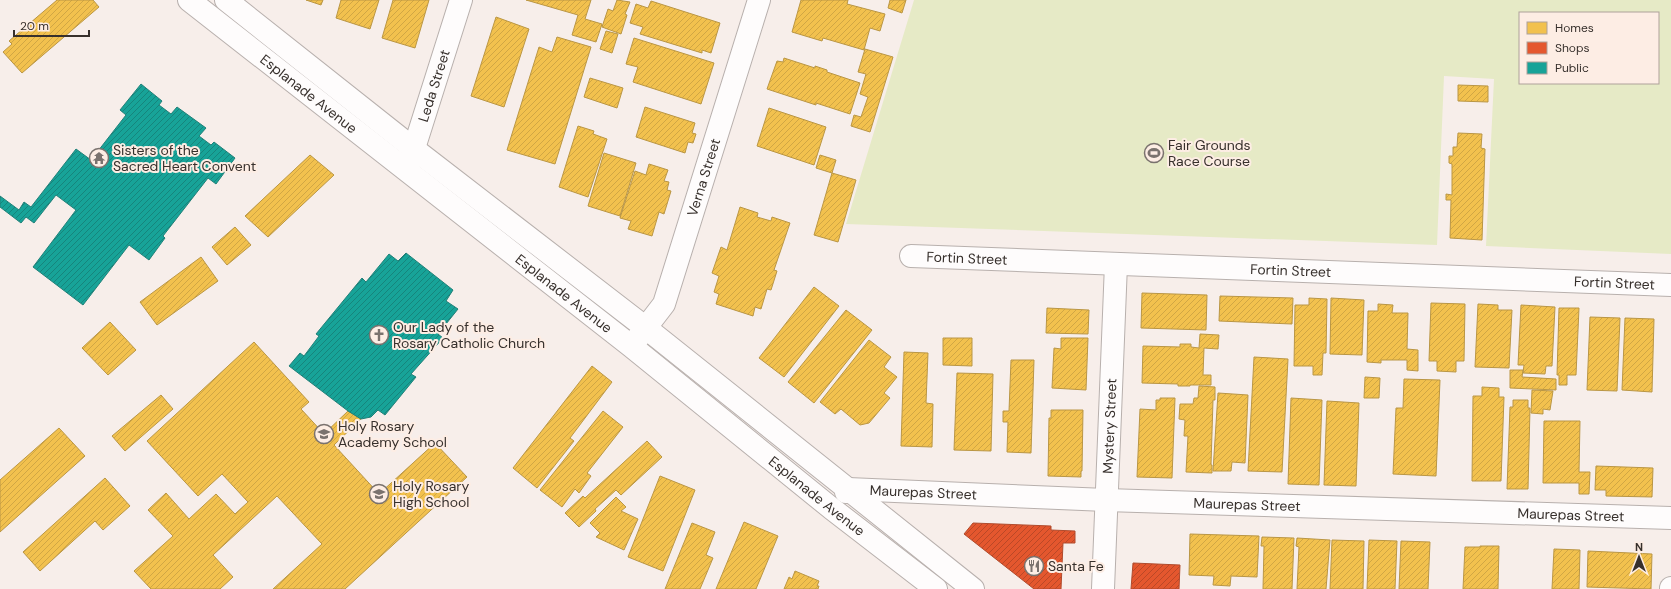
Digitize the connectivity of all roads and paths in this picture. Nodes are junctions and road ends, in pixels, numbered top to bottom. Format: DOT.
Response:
graph roads {
  1 [pos="189,0"];
  2 [pos="226,0"];
  3 [pos="461,0"];
  4 [pos="759,0"];
  5 [pos="414,149"];
  6 [pos="406,170"];
  7 [pos="911,256"];
  8 [pos="1116,264"];
  9 [pos="1671,285"];
  10 [pos="646,328"];
  11 [pos="631,346"];
  12 [pos="848,489"];
  13 [pos="1106,500"];
  14 [pos="831,508"];
  15 [pos="1671,518"];
  16 [pos="936,589"];
  17 [pos="973,589"];
  18 [pos="1104,589"];
  1 -- 6 [label="street, Esplanade Avenue"];
  2 -- 5 [label="street, Esplanade Avenue"];
  3 -- 5 [label="street, Leda Street"];
  4 -- 10 [label="street, Verna Street"];
  5 -- 6 [label="street, Leda Street"];
  5 -- 10 [label="street, Esplanade Avenue"];
  6 -- 11 [label="street, Esplanade Avenue"];
  7 -- 8 [label="street, Fortin Street"];
  8 -- 9 [label="street, Fortin Street"];
  8 -- 13 [label="street, Mystery Street"];
  10 -- 11 [label="street, Verna Street"];
  10 -- 12 [label="street, Esplanade Avenue"];
  11 -- 14 [label="street, Esplanade Avenue"];
  12 -- 13 [label="street, Maurepas Street"];
  12 -- 14 [label="street"];
  12 -- 17 [label="street, Esplanade Avenue"];
  13 -- 15 [label="street, Maurepas Street"];
  13 -- 18 [label="street, Mystery Street"];
  14 -- 16 [label="street, Esplanade Avenue"];
}
